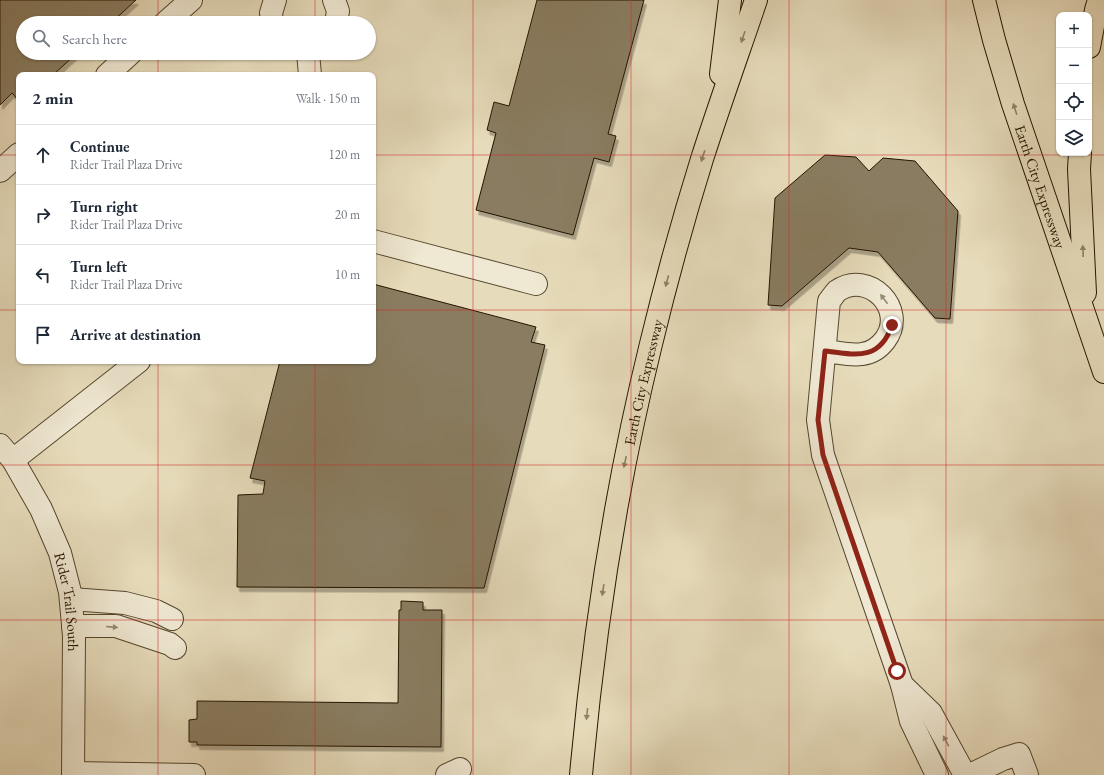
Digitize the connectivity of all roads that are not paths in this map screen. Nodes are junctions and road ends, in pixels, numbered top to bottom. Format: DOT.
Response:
graph roads {
  1 [pos="191,0"];
  2 [pos="275,0"];
  3 [pos="334,0"];
  4 [pos="730,0"];
  5 [pos="756,0"];
  6 [pos="984,0"];
  7 [pos="1099,0"];
  8 [pos="173,16"];
  9 [pos="271,16"];
  10 [pos="337,16"];
  11 [pos="1092,31"];
  12 [pos="123,60"];
  13 [pos="309,60"];
  14 [pos="110,72"];
  15 [pos="310,72"];
  16 [pos="715,119"];
  17 [pos="1080,156"];
  18 [pos="16,157"];
  19 [pos="0,171"];
  20 [pos="376,242"];
  21 [pos="536,284"];
  22 [pos="1086,318"];
  23 [pos="825,351"];
  24 [pos="135,364"];
  25 [pos="1104,372"];
  26 [pos="6,453"];
  27 [pos="71,599"];
  28 [pos="172,619"];
  29 [pos="73,626"];
  30 [pos="175,648"];
  31 [pos="902,685"];
  32 [pos="73,774"];
  33 [pos="194,775"];
  34 [pos="581,775"];
  35 [pos="937,775"];
  36 [pos="965,775"];
  37 [pos="970,775"];
  38 [pos="1027,775"];
  1 -- 8 [label="street"];
  2 -- 9 [label="street"];
  3 -- 10 [label="street"];
  4 -- 16 [label="highway"];
  5 -- 16 [label="highway, Earth City Expressway, one-way"];
  22 -- 6 [label="highway, Earth City Expressway, one-way"];
  7 -- 11 [label="highway"];
  12 -- 14 [label="street"];
  13 -- 15 [label="street"];
  16 -- 34 [label="highway, Earth City Expressway, one-way"];
  22 -- 17 [label="highway, one-way"];
  18 -- 19 [label="street"];
  20 -- 21 [label="street"];
  22 -- 25 [label="highway, Earth City Expressway"];
  23 -- 31 [label="street"];
  24 -- 26 [label="street"];
  26 -- 27 [label="street, Rider Trail South"];
  27 -- 28 [label="street"];
  27 -- 29 [label="street, Rider Trail South"];
  29 -- 30 [label="street, one-way"];
  29 -- 32 [label="street, Rider Trail South"];
  31 -- 35 [label="street"];
  36 -- 31 [label="street, one-way"];
  32 -- 33 [label="street"];
  37 -- 38 [label="street"];
}
